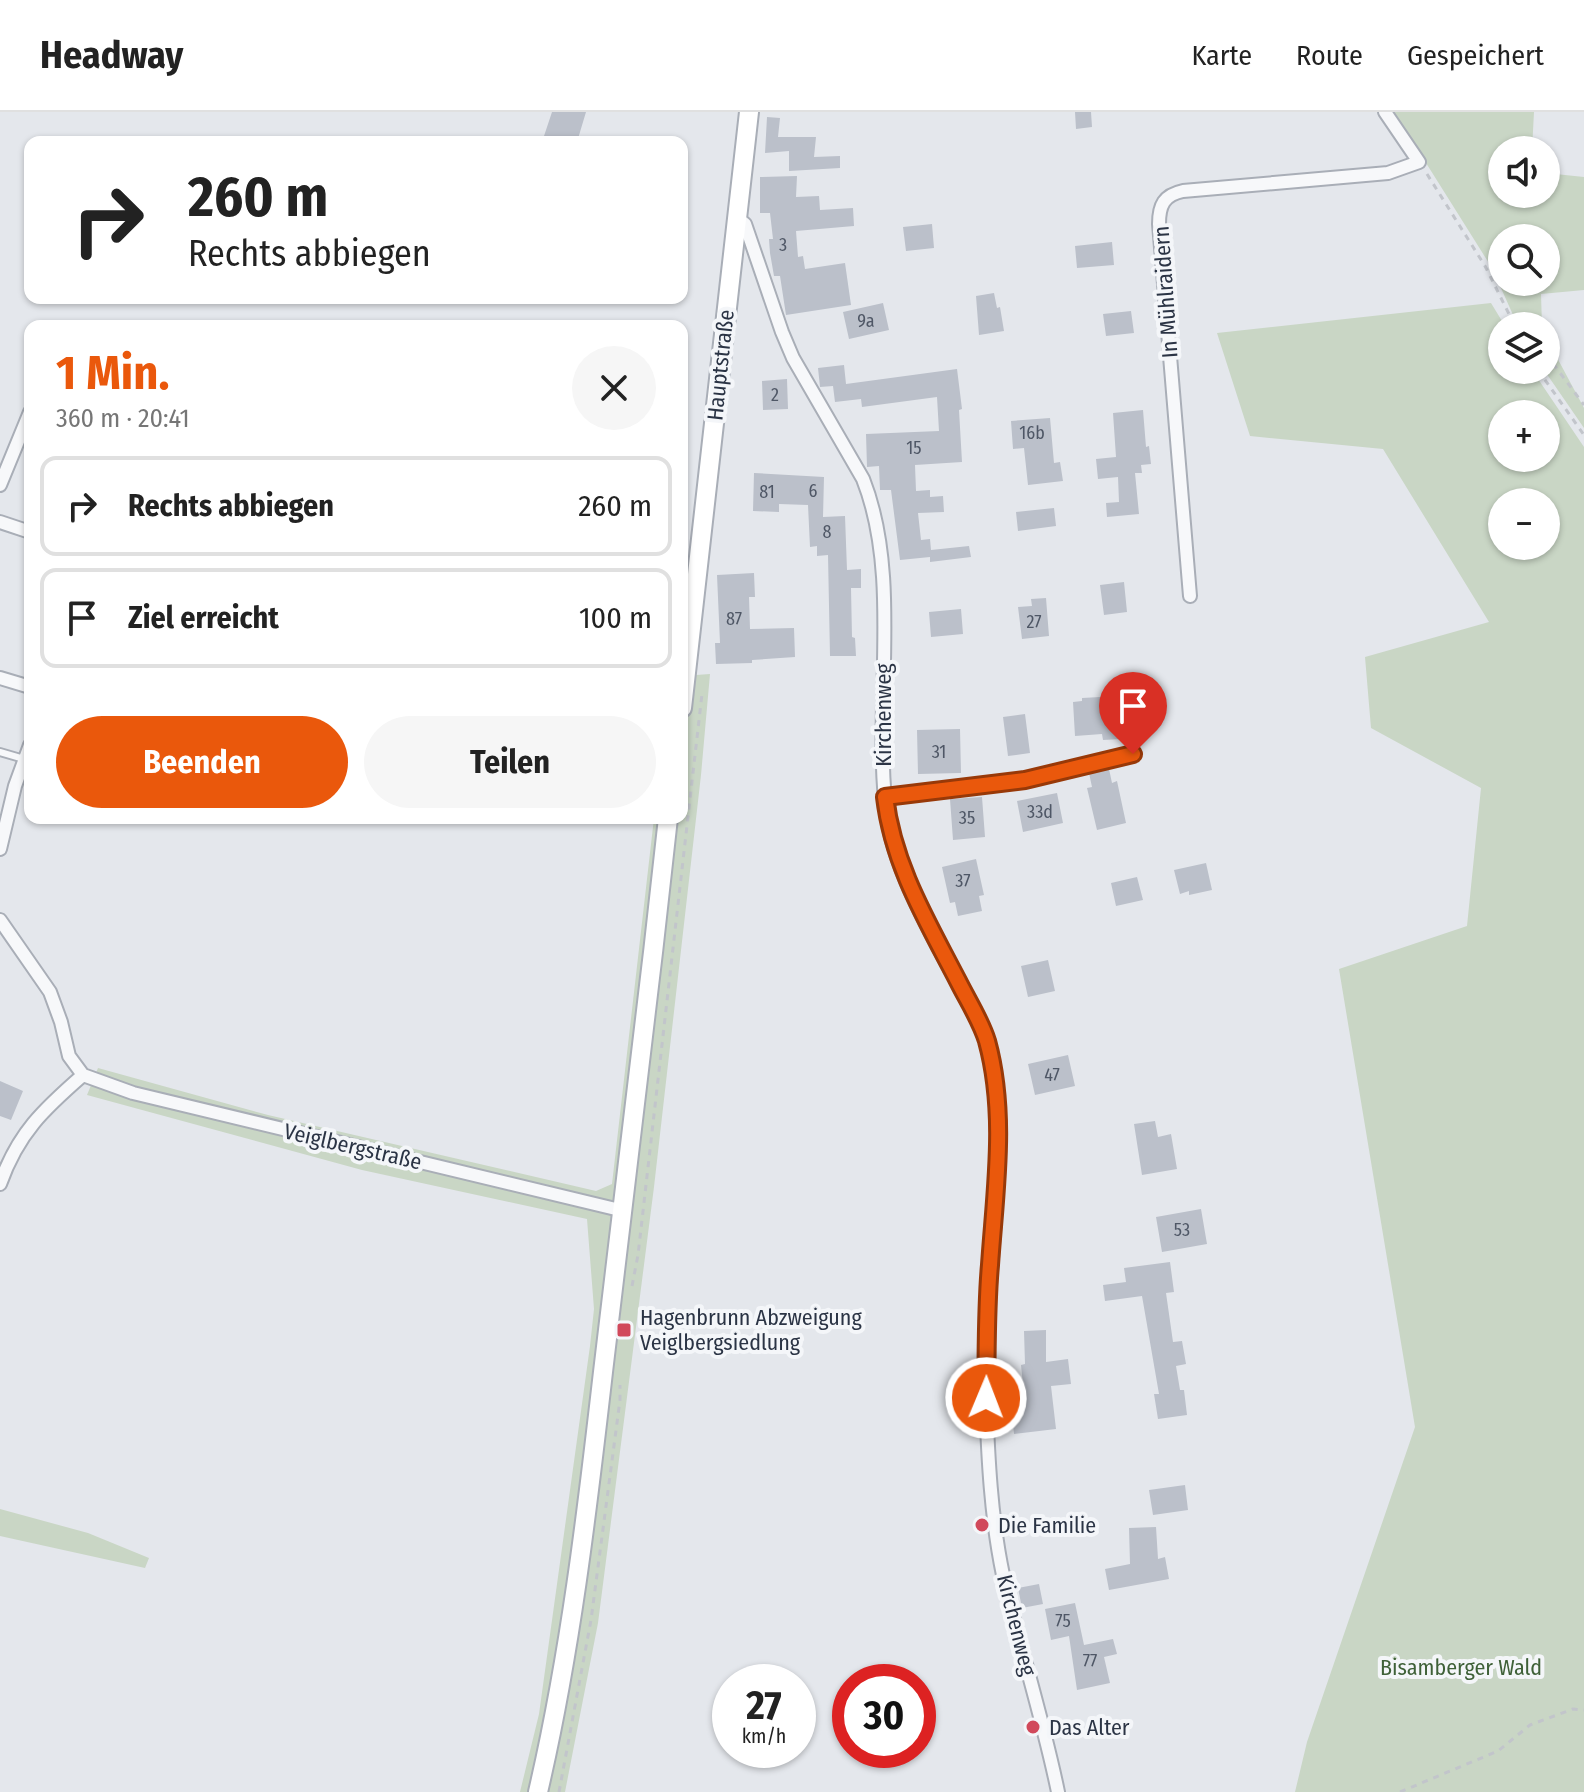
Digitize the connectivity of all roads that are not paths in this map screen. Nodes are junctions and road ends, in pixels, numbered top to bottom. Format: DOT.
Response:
graph roads {
  1 [pos="749,112"];
  2 [pos="1385,112"];
  3 [pos="736,217"];
  4 [pos="24,427"];
  5 [pos="0,485"];
  6 [pos="0,522"];
  7 [pos="24,530"];
  8 [pos="1190,596"];
  9 [pos="688,654"];
  10 [pos="0,678"];
  11 [pos="24,685"];
  12 [pos="0,752"];
  13 [pos="1133,754"];
  14 [pos="24,759"];
  15 [pos="885,797"];
  16 [pos="667,824"];
  17 [pos="0,849"];
  18 [pos="0,920"];
  19 [pos="83,1075"];
  20 [pos="0,1184"];
  21 [pos="624,1211"];
  22 [pos="538,1792"];
  23 [pos="1058,1792"];
  1 -- 3 [label="main road, Hauptstraße"];
  2 -- 8 [label="street, In Mühlraidern"];
  3 -- 9 [label="main road, Hauptstraße"];
  3 -- 15 [label="street, Kirchenweg"];
  4 -- 5 [label="street"];
  6 -- 7 [label="street"];
  10 -- 11 [label="street"];
  12 -- 14 [label="lane"];
  13 -- 15 [label="lane"];
  14 -- 17 [label="street"];
  15 -- 23 [label="street, Kirchenweg"];
  16 -- 21 [label="main road"];
  18 -- 19 [label="street"];
  19 -- 20 [label="street"];
  19 -- 21 [label="street, Veiglbergstraße"];
  21 -- 22 [label="main road"];
}
